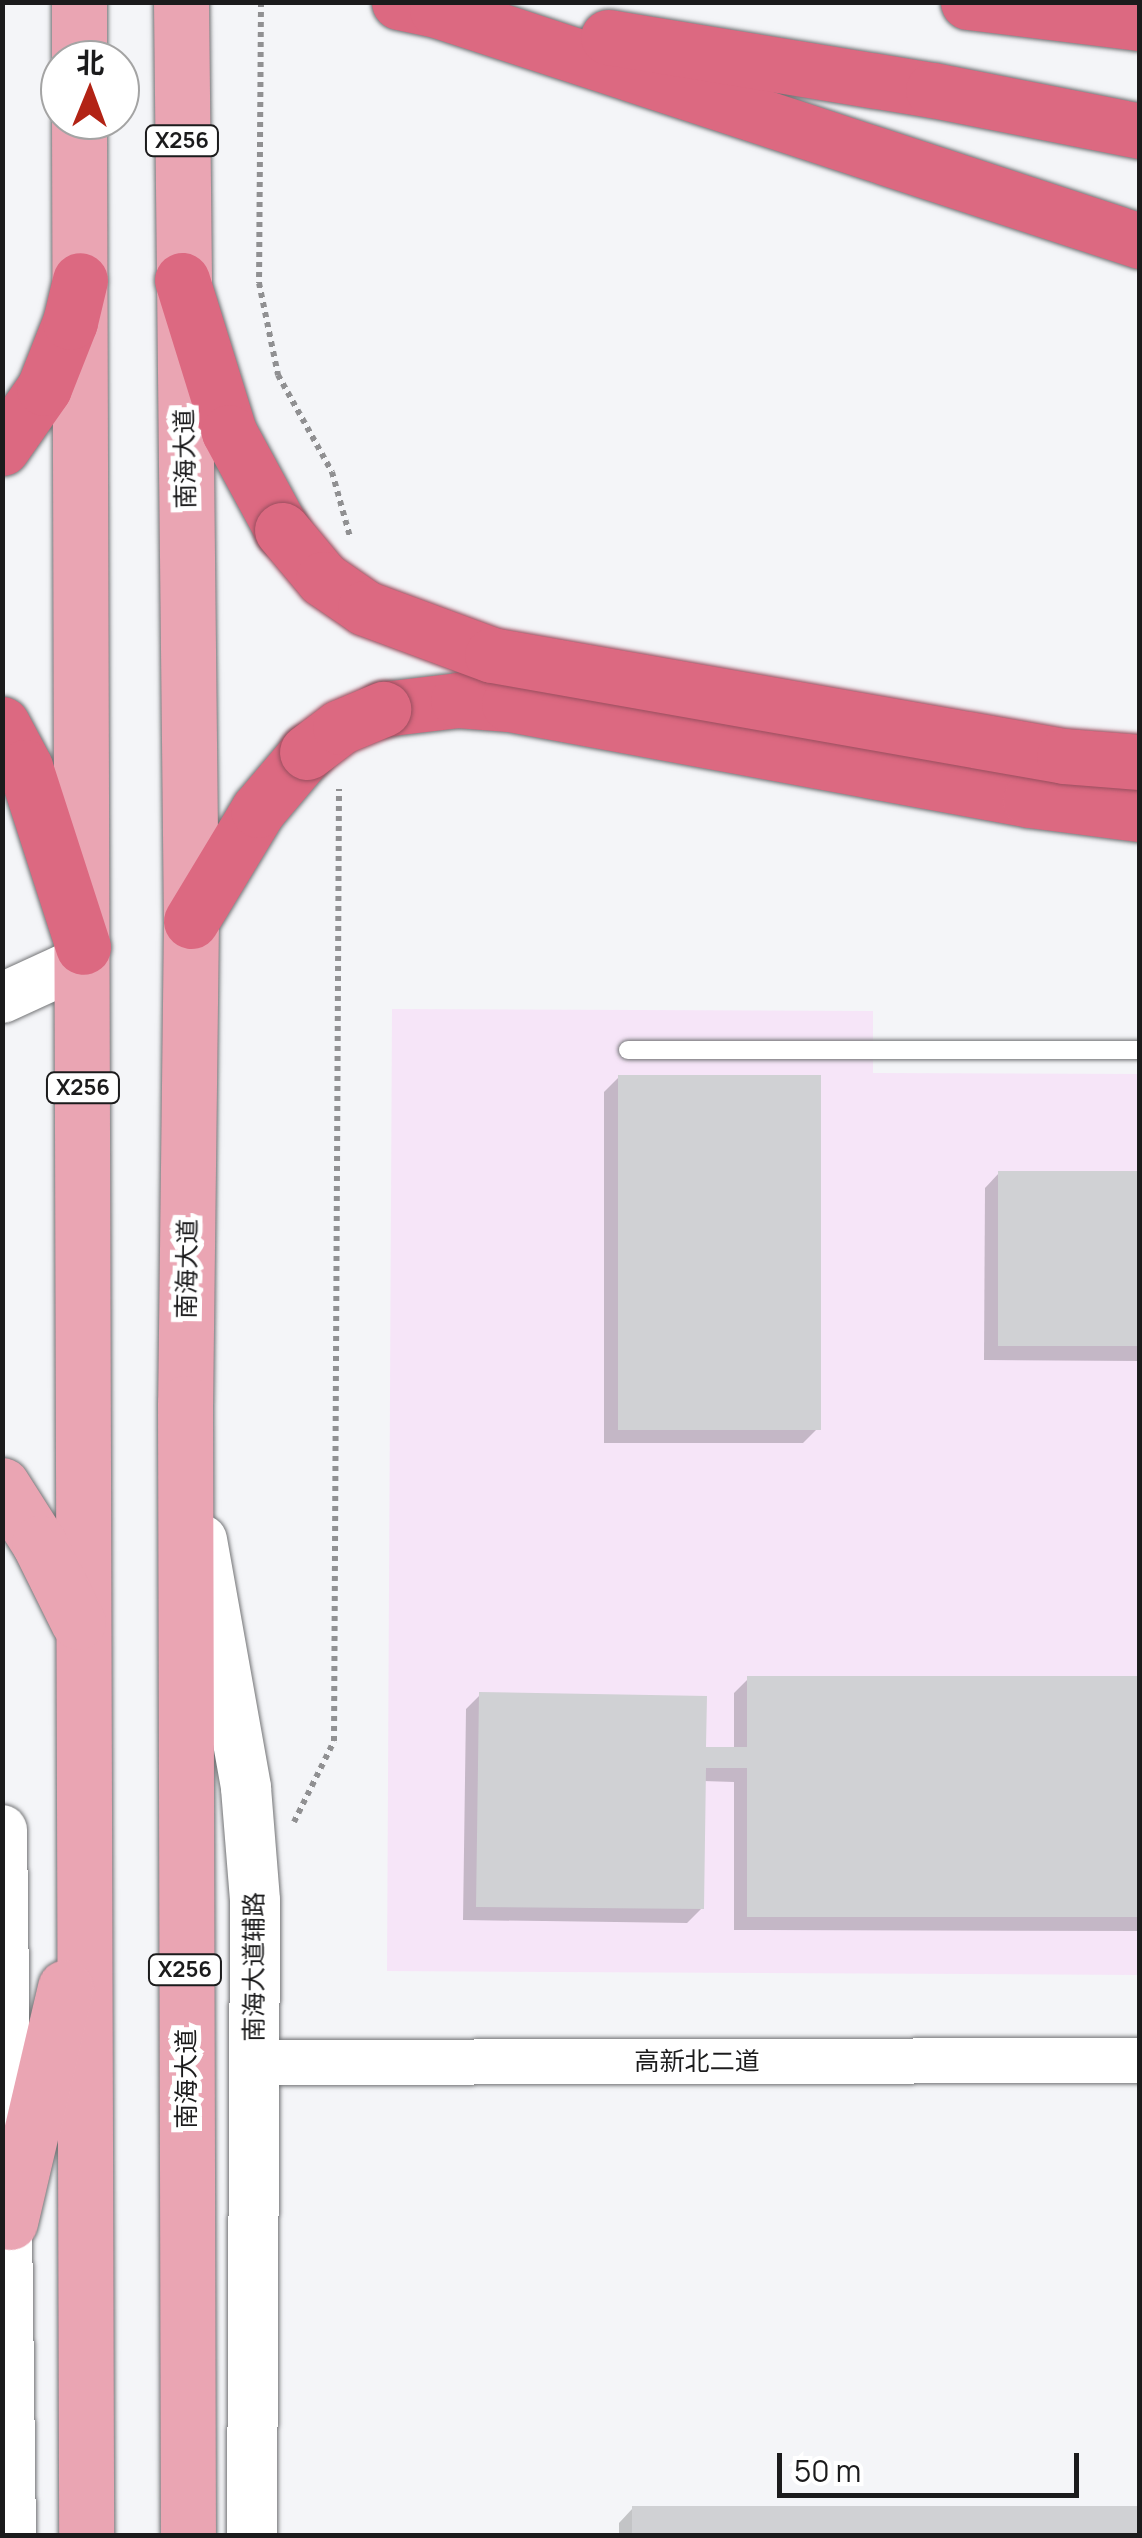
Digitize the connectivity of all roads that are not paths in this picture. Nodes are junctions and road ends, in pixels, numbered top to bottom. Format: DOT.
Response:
graph roads {
  1 [pos="79,2"];
  2 [pos="182,2"];
  3 [pos="968,2"];
  4 [pos="418,6"];
  5 [pos="1140,23"];
  6 [pos="80,40"];
  7 [pos="1140,132"];
  8 [pos="80,140"];
  9 [pos="1140,241"];
  10 [pos="80,280"];
  11 [pos="182,280"];
  12 [pos="2,448"];
  13 [pos="2,724"];
  14 [pos="1140,762"];
  15 [pos="1140,814"];
  16 [pos="191,921"];
  17 [pos="83,954"];
  18 [pos="2,998"];
  19 [pos="628,1050"];
  20 [pos="1140,1050"];
  21 [pos="186,1404"];
  22 [pos="2,1485"];
  23 [pos="83,1636"];
  24 [pos="2,1830"];
  25 [pos="86,1896"];
  26 [pos="1140,2060"];
  27 [pos="254,2062"];
  28 [pos="10,2222"];
  29 [pos="11,2536"];
  30 [pos="86,2536"];
  31 [pos="188,2536"];
  32 [pos="252,2536"];
  1 -- 6 [label="main road"];
  2 -- 11 [label="main road, 南海大道 / X256"];
  3 -- 5 [label="highway"];
  4 -- 7 [label="highway"];
  4 -- 9 [label="highway"];
  8 -- 10 [label="main road, X256"];
  10 -- 12 [label="highway"];
  10 -- 17 [label="main road, X256"];
  11 -- 14 [label="highway, bridge"];
  11 -- 16 [label="main road, 南海大道 / X256"];
  13 -- 17 [label="highway"];
  15 -- 16 [label="highway, bridge"];
  16 -- 21 [label="main road, 南海大道 / X256"];
  17 -- 18 [label="main road"];
  17 -- 23 [label="main road, X256"];
  19 -- 20 [label="lane"];
  21 -- 27 [label="main road, 南海大道辅路"];
  21 -- 31 [label="main road, 南海大道 / X256"];
  22 -- 23 [label="main road"];
  23 -- 25 [label="main road, X256"];
  24 -- 28 [label="main road"];
  25 -- 28 [label="main road"];
  25 -- 30 [label="main road, X256"];
  26 -- 27 [label="street, 高新北二道"];
  27 -- 32 [label="main road, 南海大道辅路"];
  28 -- 29 [label="main road"];
}
